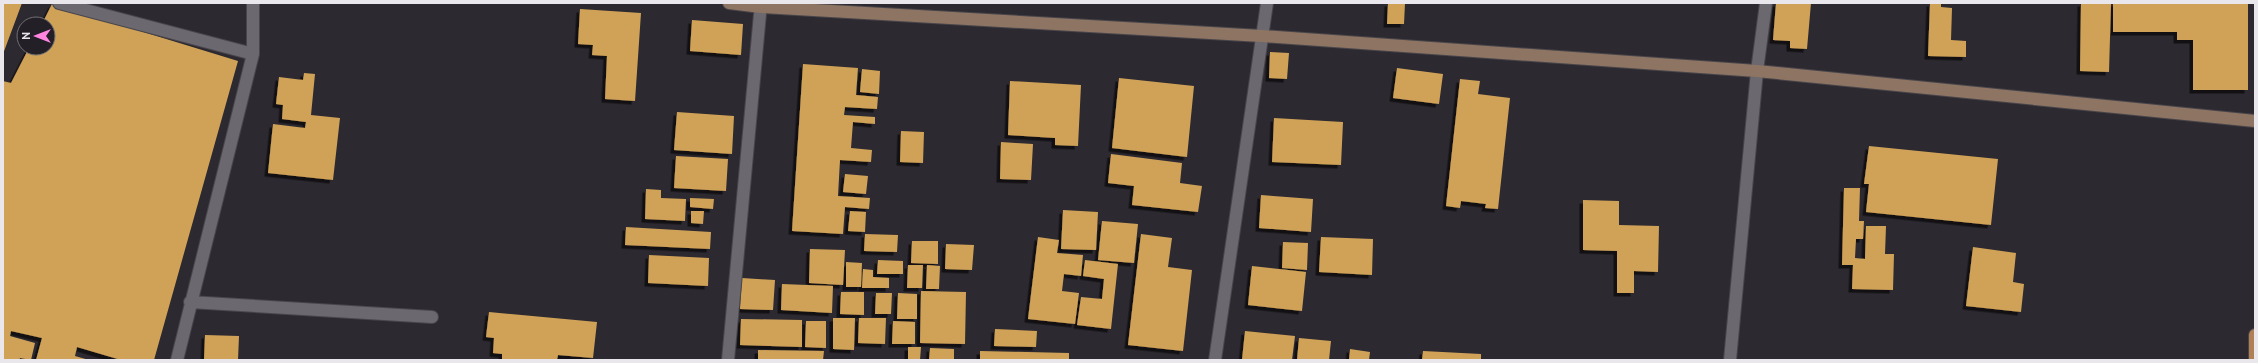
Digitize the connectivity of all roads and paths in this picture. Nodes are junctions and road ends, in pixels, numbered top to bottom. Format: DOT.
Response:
graph roads {
  1 [pos="59,3"];
  2 [pos="253,3"];
  3 [pos="729,3"];
  4 [pos="1267,3"];
  5 [pos="1766,3"];
  6 [pos="761,5"];
  7 [pos="1262,36"];
  8 [pos="253,54"];
  9 [pos="1757,71"];
  10 [pos="2255,121"];
  11 [pos="190,302"];
  12 [pos="432,316"];
  13 [pos="2255,335"];
  14 [pos="177,360"];
  15 [pos="728,360"];
  16 [pos="1214,360"];
  17 [pos="1730,360"];
  18 [pos="2255,360"];
  1 -- 8 [label="street"];
  2 -- 8 [label="street"];
  3 -- 6 [label="street"];
  4 -- 7 [label="street"];
  5 -- 9 [label="street"];
  6 -- 7 [label="street"];
  6 -- 15 [label="street"];
  7 -- 9 [label="street"];
  7 -- 16 [label="street"];
  8 -- 11 [label="street"];
  9 -- 10 [label="street"];
  9 -- 17 [label="street"];
  11 -- 12 [label="street"];
  11 -- 14 [label="street"];
  13 -- 18 [label="main road"];
}
